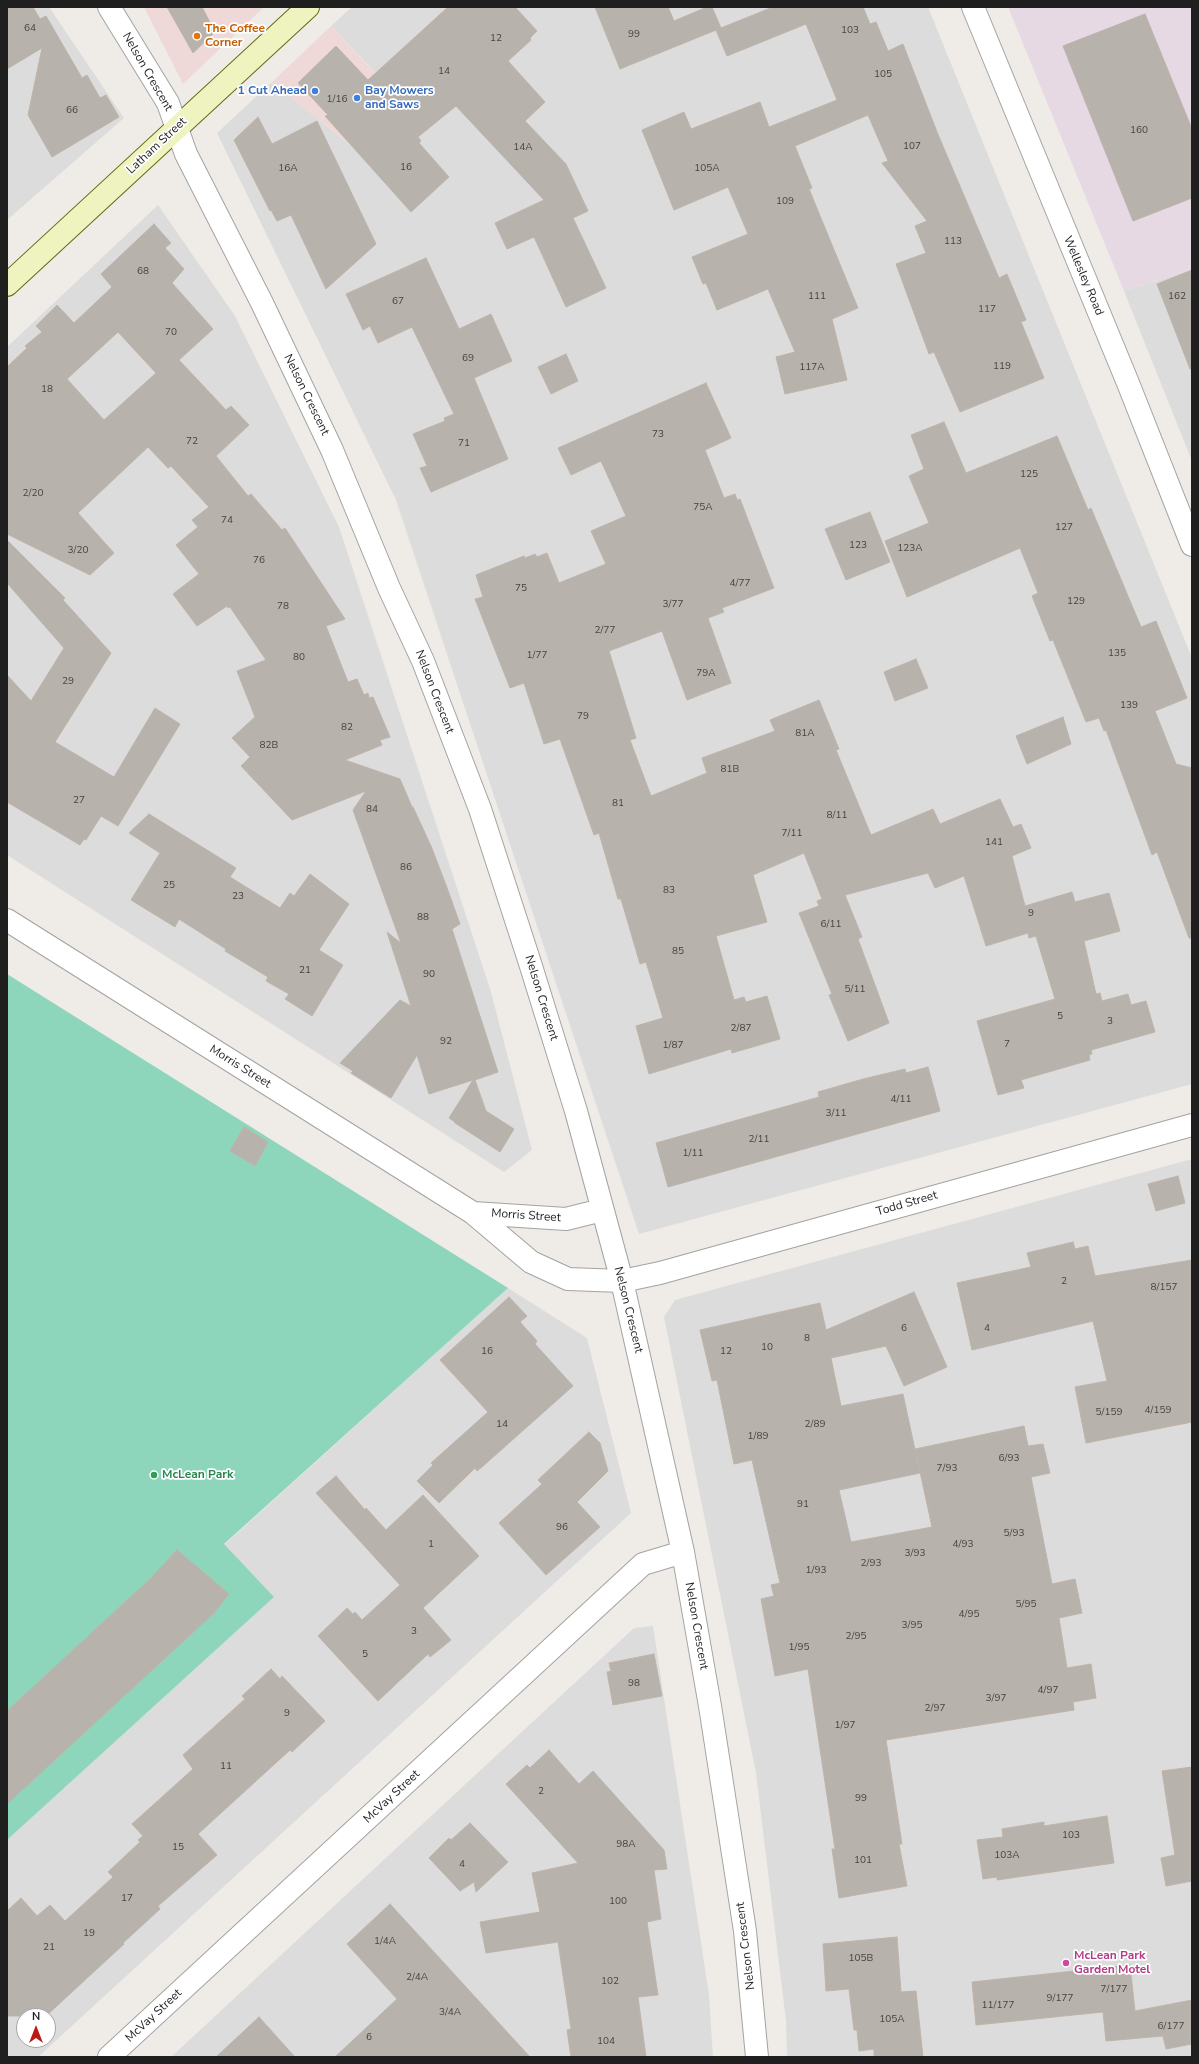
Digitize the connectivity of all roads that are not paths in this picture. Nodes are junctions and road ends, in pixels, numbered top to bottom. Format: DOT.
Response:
graph roads {
  1 [pos="109,7"];
  2 [pos="308,7"];
  3 [pos="973,7"];
  4 [pos="176,129"];
  5 [pos="7,285"];
  6 [pos="1192,544"];
  7 [pos="7,920"];
  8 [pos="1192,1125"];
  9 [pos="602,1210"];
  10 [pos="473,1213"];
  11 [pos="622,1281"];
  12 [pos="683,1552"];
  13 [pos="109,2057"];
  14 [pos="757,2057"];
  1 -- 4 [label="street, Nelson Crescent"];
  2 -- 4 [label="main road, Latham Street"];
  3 -- 6 [label="street, Wellesley Road"];
  4 -- 5 [label="main road, Latham Street"];
  4 -- 9 [label="street, Nelson Crescent"];
  7 -- 10 [label="street, Morris Street"];
  8 -- 11 [label="street, Todd Street"];
  9 -- 10 [label="street, Morris Street"];
  9 -- 11 [label="street, Nelson Crescent"];
  10 -- 11 [label="street, Morris Street"];
  11 -- 12 [label="street, Nelson Crescent"];
  12 -- 13 [label="street, McVay Street"];
  12 -- 14 [label="street, Nelson Crescent"];
}
